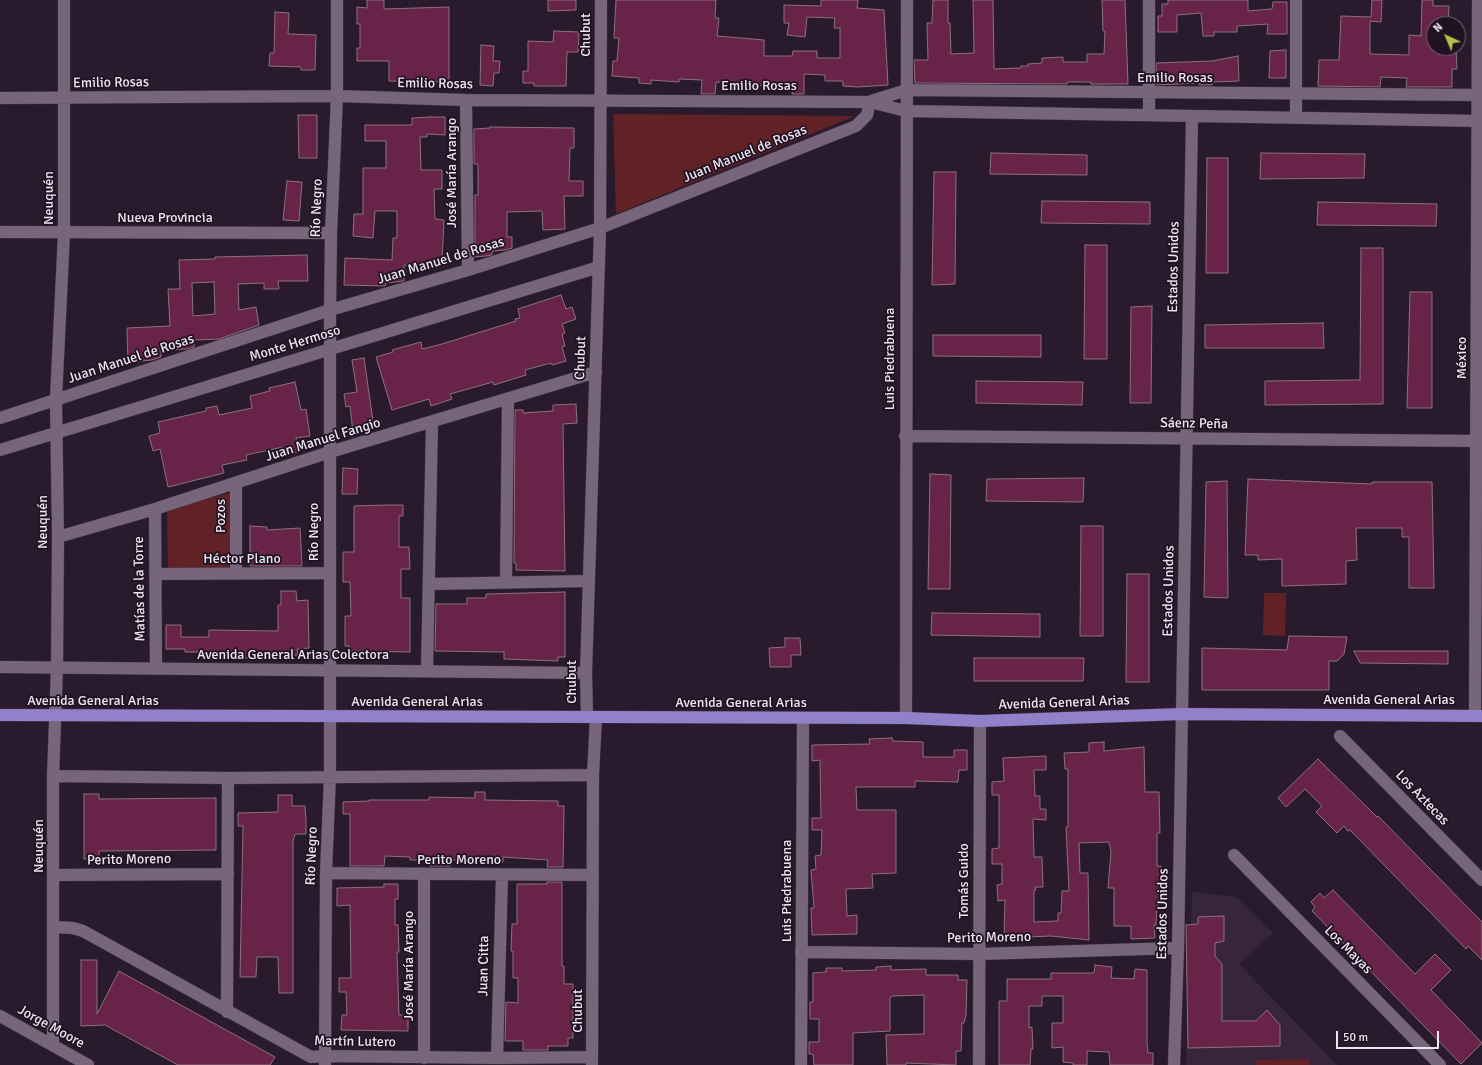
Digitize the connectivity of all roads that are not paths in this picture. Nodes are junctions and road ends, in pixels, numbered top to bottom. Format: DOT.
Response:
graph roads {
  1 [pos="64,0"];
  2 [pos="337,0"];
  3 [pos="601,0"];
  4 [pos="907,0"];
  5 [pos="1149,0"];
  6 [pos="1296,0"];
  7 [pos="1478,0"];
  8 [pos="907,90"];
  9 [pos="1149,92"];
  10 [pos="1296,94"];
  11 [pos="337,96"];
  12 [pos="1480,96"];
  13 [pos="0,98"];
  14 [pos="64,99"];
  15 [pos="466,100"];
  16 [pos="600,100"];
  17 [pos="870,102"];
  18 [pos="906,111"];
  19 [pos="1149,115"];
  20 [pos="1192,116"];
  21 [pos="1296,118"];
  22 [pos="1480,122"];
  23 [pos="600,228"];
  24 [pos="0,232"];
  25 [pos="64,233"];
  26 [pos="331,233"];
  27 [pos="599,267"];
  28 [pos="468,270"];
  29 [pos="330,310"];
  30 [pos="330,349"];
  31 [pos="596,372"];
  32 [pos="56,399"];
  33 [pos="508,399"];
  34 [pos="0,418"];
  35 [pos="432,423"];
  36 [pos="58,432"];
  37 [pos="905,436"];
  38 [pos="1186,438"];
  39 [pos="1479,441"];
  40 [pos="0,450"];
  41 [pos="330,452"];
  42 [pos="236,483"];
  43 [pos="155,509"];
  44 [pos="58,537"];
  45 [pos="329,573"];
  46 [pos="155,574"];
  47 [pos="236,574"];
  48 [pos="589,581"];
  49 [pos="506,582"];
  50 [pos="429,584"];
  51 [pos="0,667"];
  52 [pos="57,667"];
  53 [pos="156,669"];
  54 [pos="328,669"];
  55 [pos="427,671"];
  56 [pos="586,672"];
  57 [pos="1182,714"];
  58 [pos="0,715"];
  59 [pos="56,715"];
  60 [pos="330,716"];
  61 [pos="1478,716"];
  62 [pos="591,717"];
  63 [pos="803,718"];
  64 [pos="906,718"];
  65 [pos="980,721"];
  66 [pos="1340,736"];
  67 [pos="593,775"];
  68 [pos="53,776"];
  69 [pos="330,776"];
  70 [pos="228,778"];
  71 [pos="1234,855"];
  72 [pos="326,873"];
  73 [pos="228,874"];
  74 [pos="54,875"];
  75 [pos="424,875"];
  76 [pos="502,875"];
  77 [pos="593,875"];
  78 [pos="1482,880"];
  79 [pos="54,927"];
  80 [pos="1178,948"];
  81 [pos="801,952"];
  82 [pos="979,954"];
  83 [pos="227,1012"];
  84 [pos="0,1016"];
  85 [pos="53,1045"];
  86 [pos="424,1058"];
  87 [pos="497,1058"];
  88 [pos="325,1060"];
  89 [pos="592,1061"];
  90 [pos="88,1065"];
  91 [pos="801,1065"];
  92 [pos="979,1065"];
  93 [pos="1174,1065"];
  94 [pos="1440,1065"];
  1 -- 14 [label="street, Neuquén"];
  2 -- 11 [label="street, Río Negro"];
  3 -- 16 [label="street, Chubut"];
  4 -- 8 [label="street, Luis Piedrabuena"];
  5 -- 9 [label="street"];
  6 -- 10 [label="street"];
  7 -- 12 [label="street, México"];
  8 -- 9 [label="street, Emilio Rosas"];
  8 -- 17 [label="street, Emilio Rosas"];
  8 -- 18 [label="street, Luis Piedrabuena"];
  9 -- 10 [label="street, Emilio Rosas"];
  9 -- 19 [label="street"];
  10 -- 12 [label="street, Emilio Rosas"];
  10 -- 21 [label="street"];
  11 -- 14 [label="street, Emilio Rosas"];
  11 -- 15 [label="street, Emilio Rosas"];
  11 -- 26 [label="street, Río Negro"];
  12 -- 22 [label="street, México"];
  13 -- 14 [label="street, Emilio Rosas"];
  14 -- 25 [label="street, Neuquén"];
  15 -- 16 [label="street, Emilio Rosas"];
  15 -- 28 [label="street, José María Arango"];
  16 -- 17 [label="street, Emilio Rosas"];
  16 -- 23 [label="street, Chubut"];
  17 -- 18 [label="street, Emilio Rosas"];
  17 -- 23 [label="street, Juan Manuel de Rosas"];
  18 -- 19 [label="street, Emilio Rosas"];
  18 -- 37 [label="street, Luis Piedrabuena"];
  19 -- 20 [label="street, Emilio Rosas"];
  20 -- 21 [label="street, Emilio Rosas"];
  20 -- 38 [label="street, Estados Unidos"];
  21 -- 22 [label="street, Emilio Rosas"];
  22 -- 39 [label="street, México"];
  23 -- 27 [label="street, Chubut"];
  23 -- 28 [label="street, Juan Manuel de Rosas"];
  24 -- 25 [label="street, Nueva Provincia"];
  25 -- 26 [label="street, Nueva Provincia"];
  25 -- 32 [label="street, Neuquén"];
  26 -- 29 [label="street, Río Negro"];
  27 -- 30 [label="street, Monte Hermoso"];
  27 -- 31 [label="street, Chubut"];
  28 -- 29 [label="street, Juan Manuel de Rosas"];
  29 -- 30 [label="street, Río Negro"];
  29 -- 32 [label="street, Juan Manuel de Rosas"];
  30 -- 36 [label="street, Monte Hermoso"];
  30 -- 41 [label="street, Río Negro"];
  31 -- 33 [label="street, Juan Manuel Fangio"];
  31 -- 48 [label="street, Chubut"];
  32 -- 34 [label="street, Juan Manuel de Rosas"];
  32 -- 36 [label="street, Neuquén"];
  33 -- 35 [label="street, Juan Manuel Fangio"];
  33 -- 49 [label="street"];
  35 -- 41 [label="street, Juan Manuel Fangio"];
  35 -- 50 [label="street"];
  36 -- 40 [label="street, Monte Hermoso"];
  36 -- 44 [label="street, Neuquén"];
  37 -- 38 [label="street, Sáenz Peña"];
  37 -- 64 [label="street, Luis Piedrabuena"];
  38 -- 39 [label="street, Sáenz Peña"];
  38 -- 57 [label="street, Estados Unidos"];
  39 -- 61 [label="street, México"];
  41 -- 42 [label="street, Juan Manuel Fangio"];
  41 -- 45 [label="street, Río Negro"];
  42 -- 43 [label="street, Juan Manuel Fangio"];
  42 -- 47 [label="street, Pozos"];
  43 -- 44 [label="street, Juan Manuel Fangio"];
  43 -- 46 [label="street, Matías de la Torre"];
  44 -- 52 [label="street, Neuquén"];
  45 -- 47 [label="street, Héctor Plano"];
  45 -- 54 [label="street, Río Negro"];
  46 -- 47 [label="street, Héctor Plano"];
  46 -- 53 [label="street, Matías de la Torre"];
  48 -- 49 [label="street"];
  48 -- 56 [label="street, Chubut"];
  49 -- 50 [label="street"];
  50 -- 55 [label="street"];
  51 -- 52 [label="street, Avenida General Arias Colectora"];
  52 -- 53 [label="street, Avenida General Arias Colectora"];
  52 -- 59 [label="street, Neuquén"];
  53 -- 54 [label="street, Avenida General Arias Colectora"];
  54 -- 55 [label="street, Avenida General Arias Colectora"];
  54 -- 60 [label="street, Río Negro"];
  55 -- 56 [label="street, Avenida General Arias Colectora"];
  56 -- 62 [label="street, Chubut"];
  57 -- 61 [label="main road, Avenida General Arias"];
  57 -- 65 [label="main road, Avenida General Arias"];
  57 -- 80 [label="street, Estados Unidos"];
  58 -- 59 [label="main road, Avenida General Arias"];
  59 -- 60 [label="main road, Avenida General Arias"];
  59 -- 68 [label="street, Neuquén"];
  60 -- 62 [label="main road, Avenida General Arias"];
  60 -- 69 [label="street, Río Negro"];
  62 -- 63 [label="main road, Avenida General Arias"];
  62 -- 67 [label="street, Chubut"];
  63 -- 64 [label="main road, Avenida General Arias"];
  63 -- 81 [label="street, Luis Piedrabuena"];
  64 -- 65 [label="main road, Avenida General Arias"];
  65 -- 82 [label="street, Tomás Guido"];
  66 -- 78 [label="street, Los Aztecas"];
  67 -- 69 [label="street"];
  67 -- 77 [label="street, Chubut"];
  68 -- 70 [label="street"];
  68 -- 74 [label="street, Neuquén"];
  69 -- 70 [label="street"];
  69 -- 72 [label="street, Río Negro"];
  70 -- 73 [label="street"];
  71 -- 94 [label="street, Los Mayas"];
  72 -- 75 [label="street, Perito Moreno"];
  72 -- 88 [label="street, Río Negro"];
  73 -- 74 [label="street, Perito Moreno"];
  73 -- 83 [label="street"];
  74 -- 79 [label="street, Neuquén"];
  75 -- 76 [label="street, Perito Moreno"];
  75 -- 86 [label="street, José María Arango"];
  76 -- 77 [label="street, Perito Moreno"];
  76 -- 87 [label="street, Juan Citta"];
  77 -- 89 [label="street, Chubut"];
  79 -- 83 [label="street, Martín Lutero"];
  79 -- 85 [label="street, Neuquén"];
  80 -- 82 [label="street, Perito Moreno"];
  80 -- 93 [label="street, Estados Unidos"];
  81 -- 82 [label="street, Perito Moreno"];
  81 -- 91 [label="street, Luis Piedrabuena"];
  82 -- 92 [label="street, Tomás Guido"];
  83 -- 88 [label="street, Martín Lutero"];
  84 -- 85 [label="street, Jorge Moore"];
  85 -- 90 [label="street, Jorge Moore"];
  86 -- 87 [label="street, Martín Lutero"];
  86 -- 88 [label="street, Martín Lutero"];
  87 -- 89 [label="street, Martín Lutero"];
}
